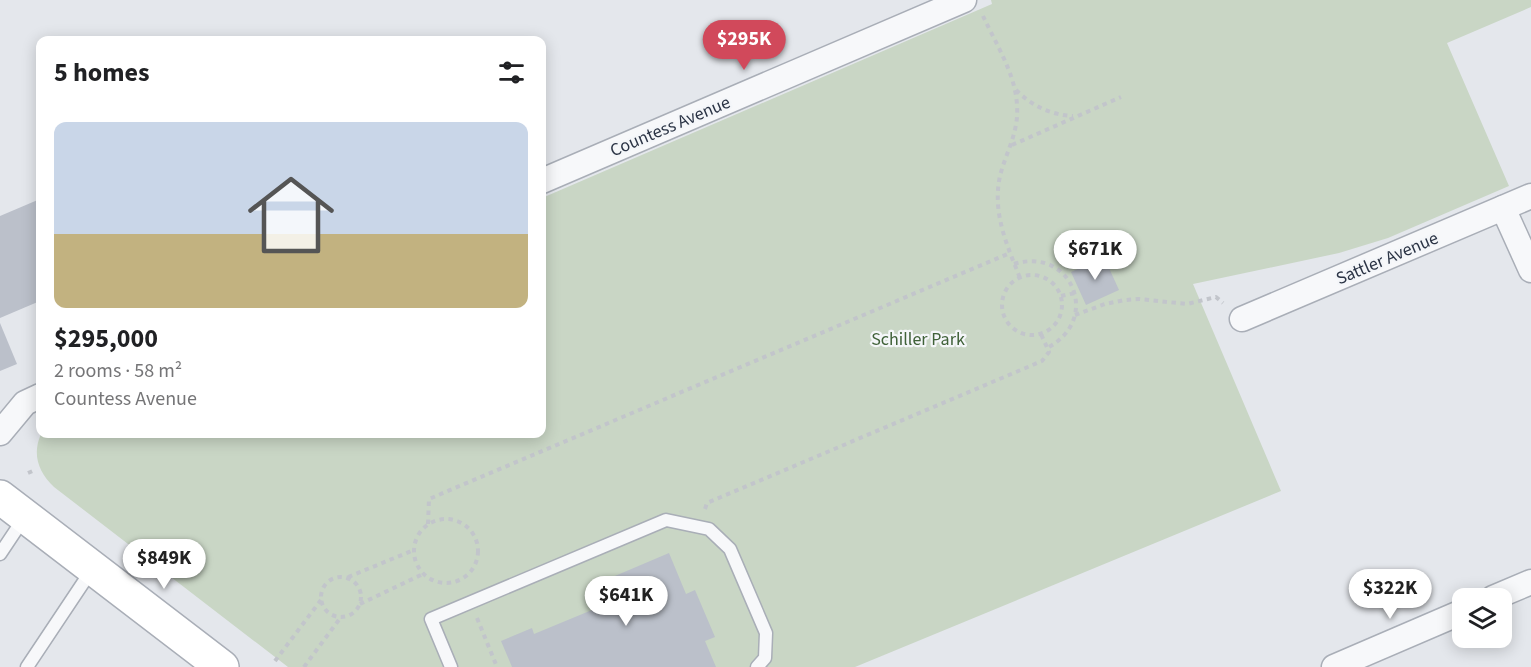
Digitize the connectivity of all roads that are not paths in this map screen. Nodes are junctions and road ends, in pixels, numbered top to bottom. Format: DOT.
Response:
graph roads {
  1 [pos="972,4"];
  2 [pos="546,179"];
  3 [pos="1531,196"];
  4 [pos="1503,208"];
  5 [pos="1531,270"];
  6 [pos="1242,319"];
  7 [pos="36,398"];
  8 [pos="0,433"];
  9 [pos="12,507"];
  10 [pos="0,554"];
  11 [pos="93,567"];
  12 [pos="1531,582"];
  13 [pos="1512,590"];
  14 [pos="1452,616"];
  15 [pos="27,667"];
  16 [pos="222,667"];
  17 [pos="451,667"];
  18 [pos="757,667"];
  19 [pos="1334,667"];
  1 -- 2 [label="street, Countess Avenue"];
  3 -- 4 [label="street, Sattler Avenue"];
  4 -- 5 [label="street"];
  4 -- 6 [label="street, Sattler Avenue"];
  7 -- 8 [label="street"];
  9 -- 10 [label="lane"];
  9 -- 11 [label="main road"];
  11 -- 15 [label="lane"];
  11 -- 16 [label="main road"];
  12 -- 13 [label="street"];
  14 -- 19 [label="street"];
  17 -- 18 [label="lane"];
}
